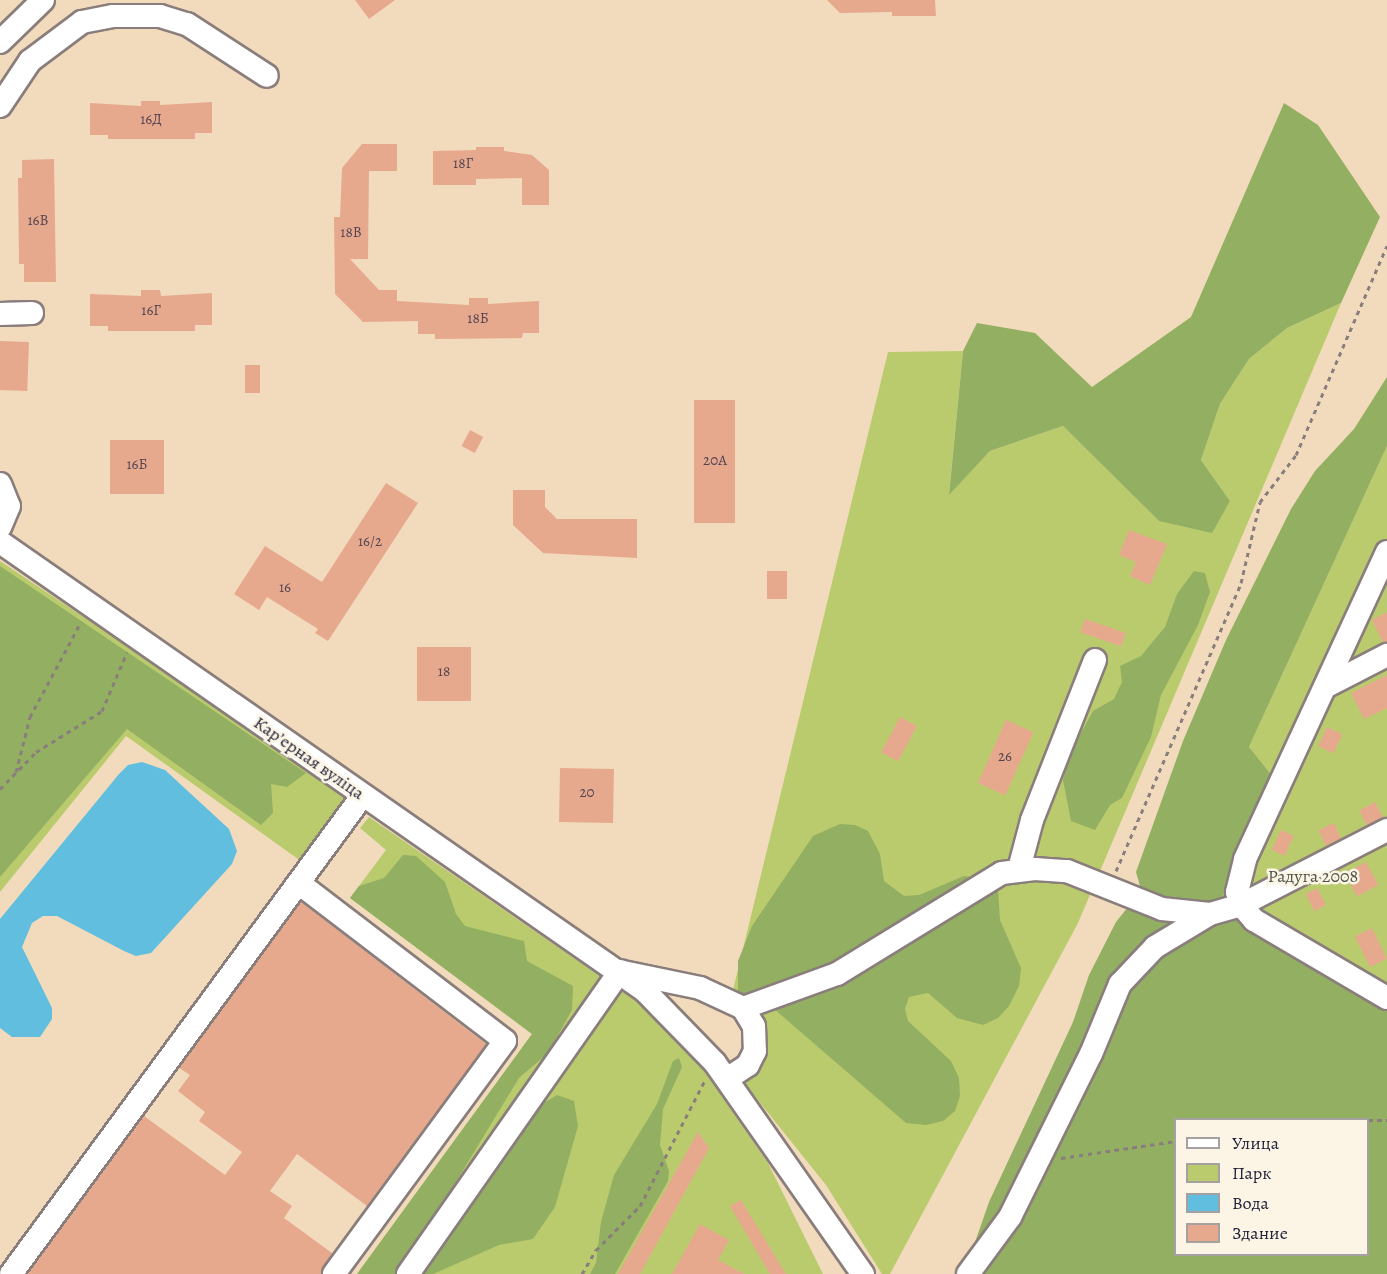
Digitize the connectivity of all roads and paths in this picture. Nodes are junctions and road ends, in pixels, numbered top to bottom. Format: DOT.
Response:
graph roads {
  1 [pos="43,0"];
  2 [pos="0,42"];
  3 [pos="267,76"];
  4 [pos="0,106"];
  5 [pos="1387,246"];
  6 [pos="32,313"];
  7 [pos="0,314"];
  8 [pos="0,484"];
  9 [pos="0,528"];
  10 [pos="0,542"];
  11 [pos="1387,552"];
  12 [pos="90,604"];
  13 [pos="135,635"];
  14 [pos="1387,655"];
  15 [pos="1095,660"];
  16 [pos="1325,687"];
  17 [pos="16,772"];
  18 [pos="0,789"];
  19 [pos="363,795"];
  20 [pos="1387,830"];
  21 [pos="1019,869"];
  22 [pos="300,884"];
  23 [pos="1110,886"];
  24 [pos="1241,905"];
  25 [pos="1210,914"];
  26 [pos="620,971"];
  27 [pos="1387,998"];
  28 [pos="743,1008"];
  29 [pos="721,1071"];
  30 [pos="1369,1120"];
  31 [pos="1387,1120"];
  32 [pos="1174,1141"];
  33 [pos="1039,1162"];
  34 [pos="12,1274"];
  35 [pos="334,1274"];
  36 [pos="408,1274"];
  37 [pos="582,1274"];
  38 [pos="863,1274"];
  39 [pos="968,1274"];
  1 -- 2 [label="street"];
  3 -- 4 [label="street"];
  5 -- 23 [label="path"];
  6 -- 7 [label="street"];
  8 -- 9 [label="street"];
  10 -- 12 [label="street, Карʼерная вуліца"];
  11 -- 16 [label="street"];
  12 -- 13 [label="street, Карʼерная вуліца"];
  12 -- 17 [label="path"];
  13 -- 17 [label="path"];
  13 -- 19 [label="street, Карʼерная вуліца"];
  14 -- 16 [label="street"];
  15 -- 21 [label="street"];
  16 -- 24 [label="street"];
  17 -- 18 [label="path"];
  19 -- 22 [label="street"];
  19 -- 26 [label="street, Карʼерная вуліца"];
  20 -- 24 [label="street"];
  21 -- 23 [label="street"];
  21 -- 28 [label="street"];
  22 -- 34 [label="street"];
  22 -- 35 [label="street"];
  23 -- 25 [label="street"];
  24 -- 25 [label="street"];
  24 -- 27 [label="street"];
  25 -- 33 [label="street"];
  26 -- 28 [label="street, Карʼерная вуліца"];
  26 -- 29 [label="street, Карʼерная вуліца"];
  26 -- 36 [label="street"];
  28 -- 29 [label="street"];
  29 -- 37 [label="path"];
  29 -- 38 [label="street, Карʼерная вуліца"];
  30 -- 31 [label="path"];
  32 -- 33 [label="path"];
  33 -- 39 [label="street"];
}
